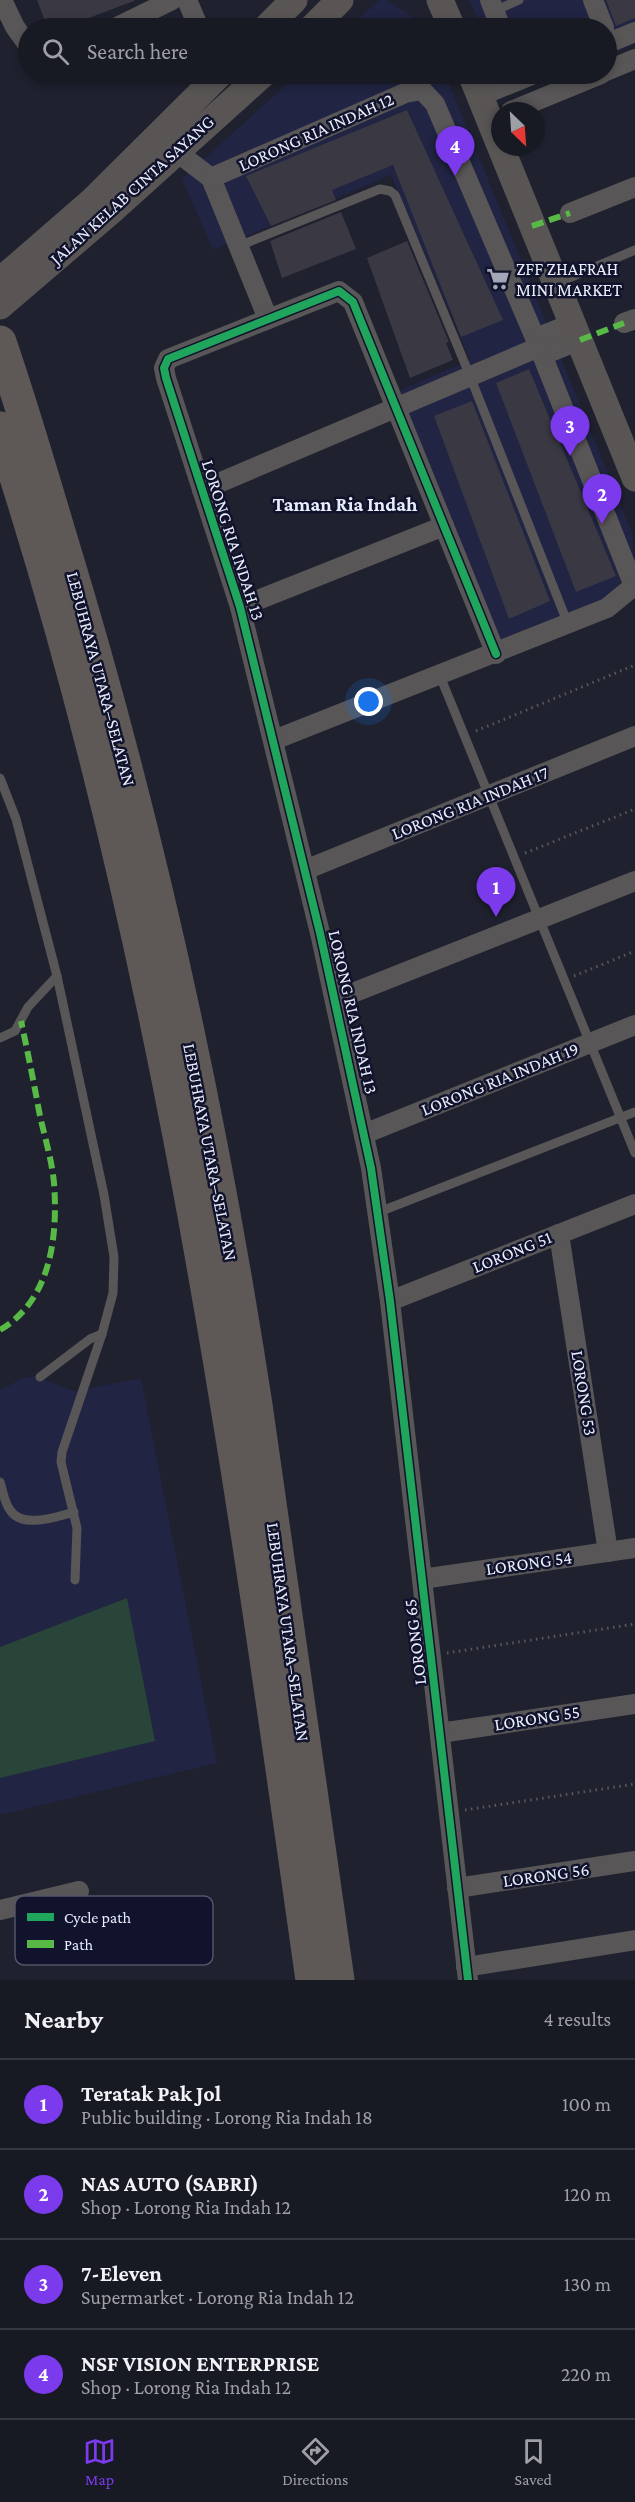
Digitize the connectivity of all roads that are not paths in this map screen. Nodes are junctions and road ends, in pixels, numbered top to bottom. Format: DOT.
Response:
graph roads {
  1 [pos="2,0"];
  2 [pos="172,0"];
  3 [pos="187,0"];
  4 [pos="294,0"];
  5 [pos="519,0"];
  6 [pos="593,0"];
  7 [pos="341,1"];
  8 [pos="495,13"];
  9 [pos="135,18"];
  10 [pos="195,18"];
  11 [pos="276,18"];
  12 [pos="323,18"];
  13 [pos="600,18"];
  14 [pos="18,31"];
  15 [pos="635,32"];
  16 [pos="617,35"];
  17 [pos="635,59"];
  18 [pos="617,66"];
  19 [pos="209,84"];
  20 [pos="228,84"];
  21 [pos="251,84"];
  22 [pos="513,84"];
  23 [pos="563,84"];
  24 [pos="238,95"];
  25 [pos="490,103"];
  26 [pos="177,152"];
  27 [pos="211,178"];
  28 [pos="635,187"];
  29 [pos="570,213"];
  30 [pos="239,246"];
  31 [pos="635,250"];
  32 [pos="0,281"];
  33 [pos="556,283"];
  34 [pos="0,306"];
  35 [pos="268,319"];
  36 [pos="577,332"];
  37 [pos="539,347"];
  38 [pos="4,352"];
  39 [pos="470,376"];
  40 [pos="396,406"];
  41 [pos="0,428"];
  42 [pos="632,461"];
  43 [pos="202,490"];
  44 [pos="444,526"];
  45 [pos="634,585"];
  46 [pos="240,607"];
  47 [pos="568,624"];
  48 [pos="496,654"];
  49 [pos="440,676"];
  50 [pos="635,736"];
  51 [pos="274,740"];
  52 [pos="0,778"];
  53 [pos="489,795"];
  54 [pos="305,870"];
  55 [pos="635,881"];
  56 [pos="539,919"];
  57 [pos="57,976"];
  58 [pos="335,1000"];
  59 [pos="635,1025"];
  60 [pos="0,1038"];
  61 [pos="590,1043"];
  62 [pos="635,1112"];
  63 [pos="621,1118"];
  64 [pos="364,1134"];
  65 [pos="635,1153"];
  66 [pos="634,1208"];
  67 [pos="379,1212"];
  68 [pos="559,1234"];
  69 [pos="390,1301"];
  70 [pos="102,1334"];
  71 [pos="40,1377"];
  72 [pos="0,1482"];
  73 [pos="74,1512"];
  74 [pos="635,1548"];
  75 [pos="608,1551"];
  76 [pos="422,1579"];
  77 [pos="75,1580"];
  78 [pos="635,1704"];
  79 [pos="440,1733"];
  80 [pos="635,1862"];
  81 [pos="457,1888"];
  82 [pos="79,1891"];
  83 [pos="58,1896"];
  84 [pos="15,1906"];
  85 [pos="0,1910"];
  86 [pos="635,1940"];
  87 [pos="467,1973"];
  88 [pos="312,1980"];
  89 [pos="338,1980"];
  1 -- 14 [label="street"];
  2 -- 9 [label="street"];
  3 -- 10 [label="street"];
  4 -- 11 [label="main road"];
  5 -- 8 [label="lane"];
  6 -- 13 [label="street"];
  7 -- 12 [label="main road"];
  15 -- 16 [label="street"];
  17 -- 18 [label="street"];
  19 -- 32 [label="main road, JALAN KELAB CINTA SAYANG"];
  20 -- 24 [label="street"];
  21 -- 24 [label="main road, JALAN KELAB CINTA SAYANG"];
  22 -- 25 [label="street"];
  23 -- 25 [label="street"];
  24 -- 26 [label="main road, JALAN KELAB CINTA SAYANG"];
  25 -- 33 [label="main road"];
  26 -- 27 [label="street"];
  26 -- 34 [label="main road, JALAN KELAB CINTA SAYANG"];
  27 -- 30 [label="street"];
  27 -- 37 [label="street, LORONG RIA INDAH 12"];
  28 -- 29 [label="street"];
  30 -- 35 [label="street"];
  30 -- 39 [label="lane"];
  31 -- 33 [label="lane"];
  33 -- 36 [label="main road"];
  35 -- 40 [label="street, LORONG RIA INDAH 13"];
  35 -- 43 [label="street, LORONG RIA INDAH 13"];
  36 -- 37 [label="street"];
  36 -- 42 [label="main road"];
  37 -- 39 [label="street"];
  37 -- 45 [label="street, LORONG RIA INDAH 12"];
  38 -- 89 [label="highway, LEBUHRAYA UTARA–SELATAN"];
  39 -- 40 [label="street"];
  39 -- 47 [label="lane"];
  40 -- 43 [label="street"];
  40 -- 44 [label="street, LORONG RIA INDAH 13"];
  41 -- 88 [label="highway, LEBUHRAYA UTARA–SELATAN"];
  43 -- 46 [label="street, LORONG RIA INDAH 13"];
  44 -- 46 [label="street"];
  44 -- 48 [label="street, LORONG RIA INDAH 13"];
  45 -- 47 [label="street"];
  46 -- 51 [label="street, LORONG RIA INDAH 13"];
  47 -- 48 [label="street"];
  48 -- 49 [label="street"];
  49 -- 51 [label="street"];
  49 -- 53 [label="lane"];
  50 -- 53 [label="street, LORONG RIA INDAH 17"];
  51 -- 54 [label="street, LORONG RIA INDAH 13"];
  52 -- 57 [label="lane"];
  53 -- 54 [label="street, LORONG RIA INDAH 17"];
  53 -- 56 [label="lane"];
  54 -- 58 [label="street, LORONG RIA INDAH 13"];
  55 -- 56 [label="street"];
  56 -- 58 [label="street"];
  56 -- 61 [label="lane"];
  57 -- 60 [label="lane"];
  57 -- 70 [label="lane"];
  58 -- 64 [label="street, LORONG RIA INDAH 13"];
  59 -- 61 [label="street, LORONG RIA INDAH 19"];
  61 -- 63 [label="lane"];
  61 -- 64 [label="street, LORONG RIA INDAH 19"];
  62 -- 63 [label="lane"];
  63 -- 65 [label="lane"];
  63 -- 67 [label="lane"];
  64 -- 67 [label="street, LORONG RIA INDAH 13"];
  66 -- 68 [label="street, LORONG 51"];
  67 -- 69 [label="street, LORONG RIA INDAH 13"];
  68 -- 69 [label="street, LORONG 51"];
  68 -- 75 [label="street, LORONG 53"];
  69 -- 76 [label="street, LORONG 65"];
  70 -- 71 [label="lane"];
  70 -- 73 [label="lane"];
  72 -- 73 [label="lane"];
  73 -- 77 [label="lane"];
  74 -- 75 [label="street, LORONG 54"];
  75 -- 76 [label="street, LORONG 54"];
  76 -- 79 [label="street, LORONG 65"];
  78 -- 79 [label="street, LORONG 55"];
  79 -- 81 [label="street, LORONG 65"];
  80 -- 81 [label="street, LORONG 56"];
  81 -- 87 [label="street, LORONG 65"];
  82 -- 83 [label="street"];
  84 -- 85 [label="street"];
  86 -- 87 [label="street"];
}
